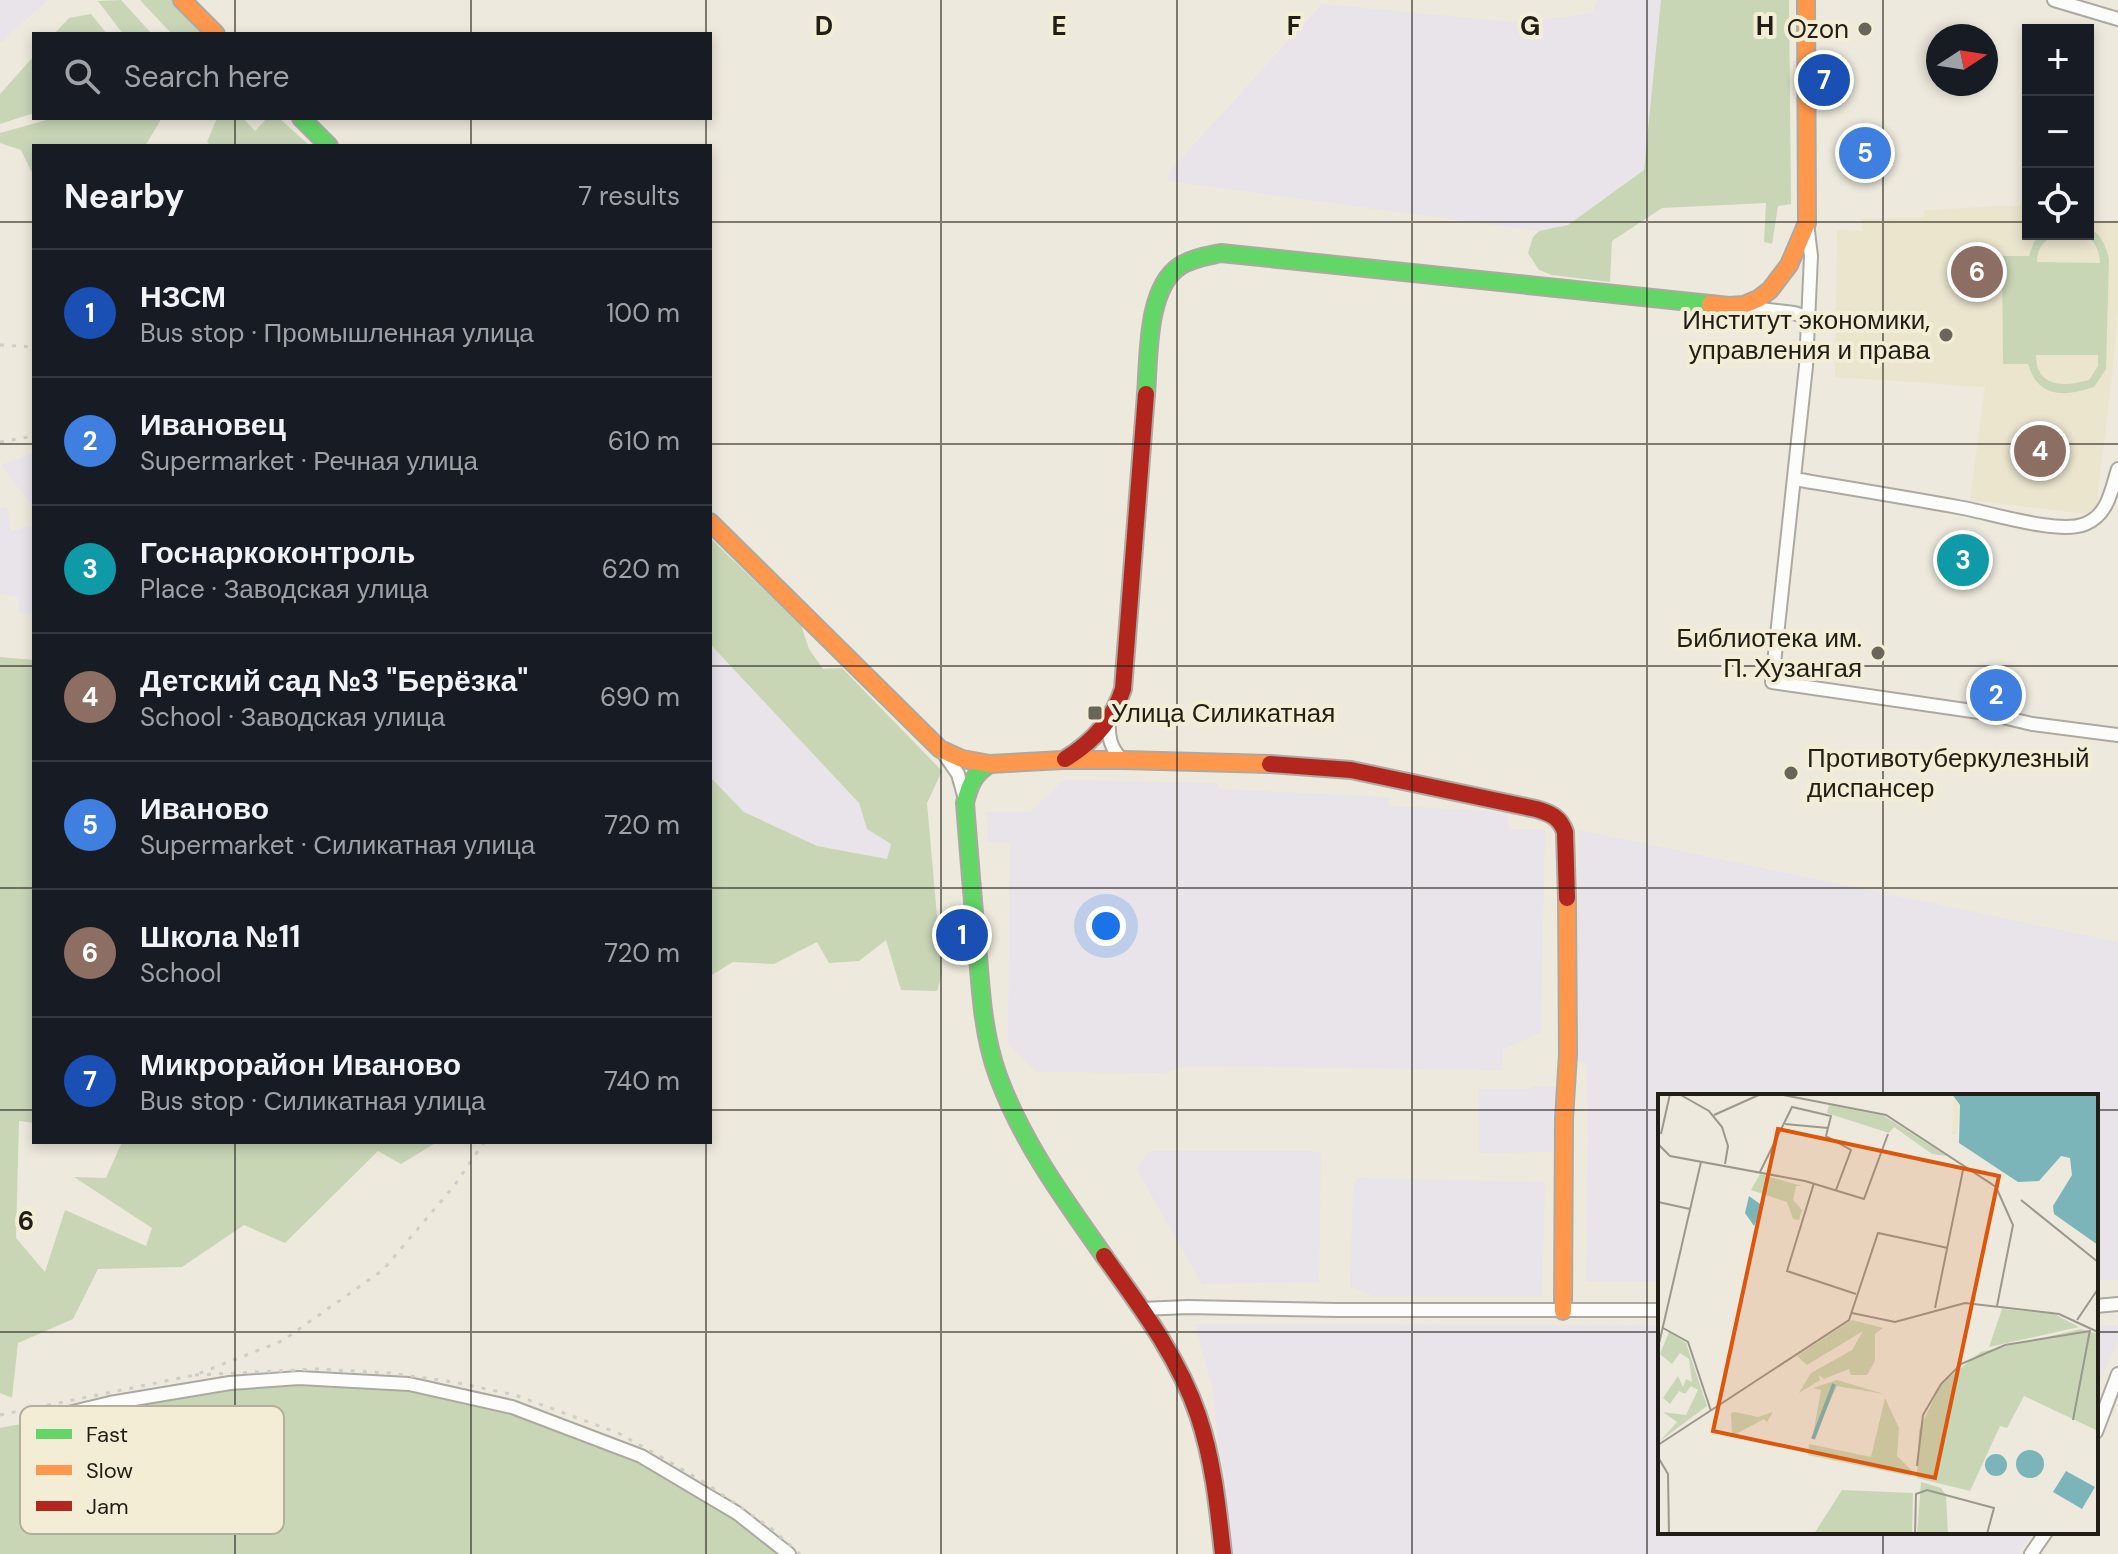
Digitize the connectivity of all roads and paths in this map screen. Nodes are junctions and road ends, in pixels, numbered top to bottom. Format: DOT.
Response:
graph roads {
  1 [pos="182,0"];
  2 [pos="1806,0"];
  3 [pos="2054,0"];
  4 [pos="2118,19"];
  5 [pos="214,32"];
  6 [pos="303,120"];
  7 [pos="327,144"];
  8 [pos="1807,223"];
  9 [pos="1737,307"];
  10 [pos="1810,318"];
  11 [pos="2118,469"];
  12 [pos="1794,479"];
  13 [pos="712,524"];
  14 [pos="1109,720"];
  15 [pos="2118,735"];
  16 [pos="940,749"];
  17 [pos="1063,760"];
  18 [pos="1123,760"];
  19 [pos="990,764"];
  20 [pos="965,803"];
  21 [pos="2118,1304"];
  22 [pos="2098,1306"];
  23 [pos="1141,1309"];
  24 [pos="1658,1310"];
  25 [pos="1563,1311"];
  26 [pos="2118,1374"];
  27 [pos="98,1406"];
  28 [pos="2098,1427"];
  29 [pos="2045,1534"];
  30 [pos="789,1554"];
  31 [pos="1223,1554"];
  32 [pos="2031,1554"];
  1 -- 5 [label="street"];
  2 -- 8 [label="street"];
  3 -- 4 [label="street"];
  6 -- 7 [label="street"];
  8 -- 9 [label="street"];
  8 -- 10 [label="street"];
  9 -- 10 [label="street"];
  9 -- 14 [label="street"];
  10 -- 12 [label="street"];
  11 -- 12 [label="street"];
  12 -- 15 [label="street"];
  13 -- 16 [label="street"];
  14 -- 17 [label="street"];
  14 -- 18 [label="street"];
  16 -- 19 [label="street"];
  16 -- 20 [label="street"];
  17 -- 18 [label="street"];
  17 -- 19 [label="street"];
  18 -- 25 [label="street"];
  19 -- 20 [label="street"];
  20 -- 23 [label="street"];
  21 -- 22 [label="street"];
  23 -- 25 [label="street"];
  23 -- 31 [label="street"];
  24 -- 25 [label="street"];
  26 -- 28 [label="street"];
  27 -- 30 [label="street"];
  29 -- 32 [label="street"];
}
